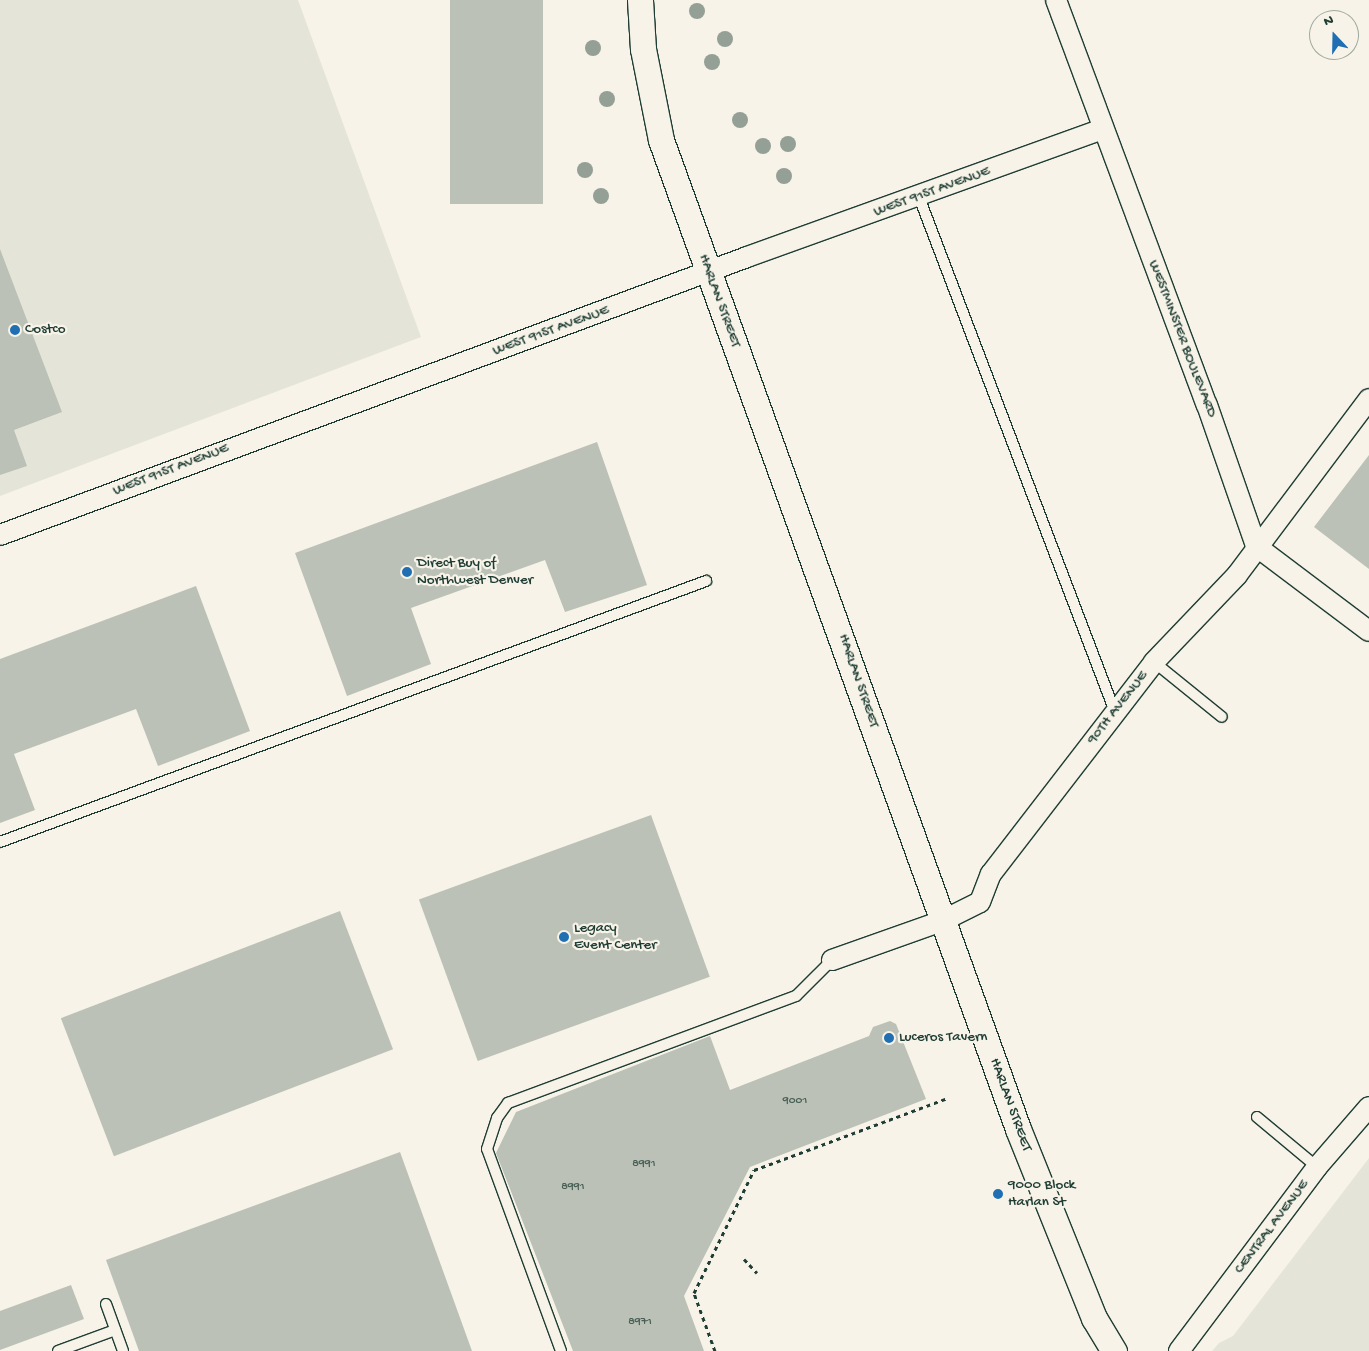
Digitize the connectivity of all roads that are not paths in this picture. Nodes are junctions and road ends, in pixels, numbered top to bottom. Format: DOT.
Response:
graph roads {
  1 [pos="640,0"];
  2 [pos="1056,0"];
  3 [pos="1103,129"];
  4 [pos="920,197"];
  5 [pos="708,271"];
  6 [pos="1369,400"];
  7 [pos="0,535"];
  8 [pos="1256,546"];
  9 [pos="706,581"];
  10 [pos="1369,631"];
  11 [pos="1154,662"];
  12 [pos="1115,712"];
  13 [pos="1222,716"];
  14 [pos="0,842"];
  15 [pos="942,921"];
  16 [pos="832,960"];
  17 [pos="1369,1107"];
  18 [pos="1257,1117"];
  19 [pos="1317,1167"];
  20 [pos="106,1304"];
  21 [pos="115,1330"];
  22 [pos="58,1351"];
  23 [pos="123,1351"];
  24 [pos="561,1351"];
  25 [pos="1114,1351"];
  26 [pos="1179,1351"];
  1 -- 5 [label="street, HARLAN STREET"];
  2 -- 3 [label="street, WESTMINSTER BOULEVARD"];
  3 -- 4 [label="street, WEST 91ST AVENUE"];
  3 -- 8 [label="street, WESTMINSTER BOULEVARD"];
  4 -- 5 [label="street, WEST 91ST AVENUE"];
  4 -- 12 [label="lane"];
  5 -- 7 [label="street, WEST 91ST AVENUE"];
  5 -- 15 [label="street, HARLAN STREET"];
  6 -- 8 [label="street, 90TH AVENUE"];
  8 -- 10 [label="street"];
  8 -- 11 [label="street, 90TH AVENUE"];
  9 -- 14 [label="lane"];
  11 -- 12 [label="street, 90TH AVENUE"];
  11 -- 13 [label="lane"];
  12 -- 15 [label="street, 90TH AVENUE"];
  15 -- 16 [label="street, 90TH AVENUE"];
  15 -- 25 [label="street, HARLAN STREET"];
  16 -- 24 [label="lane"];
  17 -- 19 [label="street, CENTRAL AVENUE"];
  18 -- 19 [label="lane"];
  19 -- 26 [label="street, CENTRAL AVENUE"];
  20 -- 21 [label="lane"];
  21 -- 22 [label="lane"];
  21 -- 23 [label="lane"];
}
